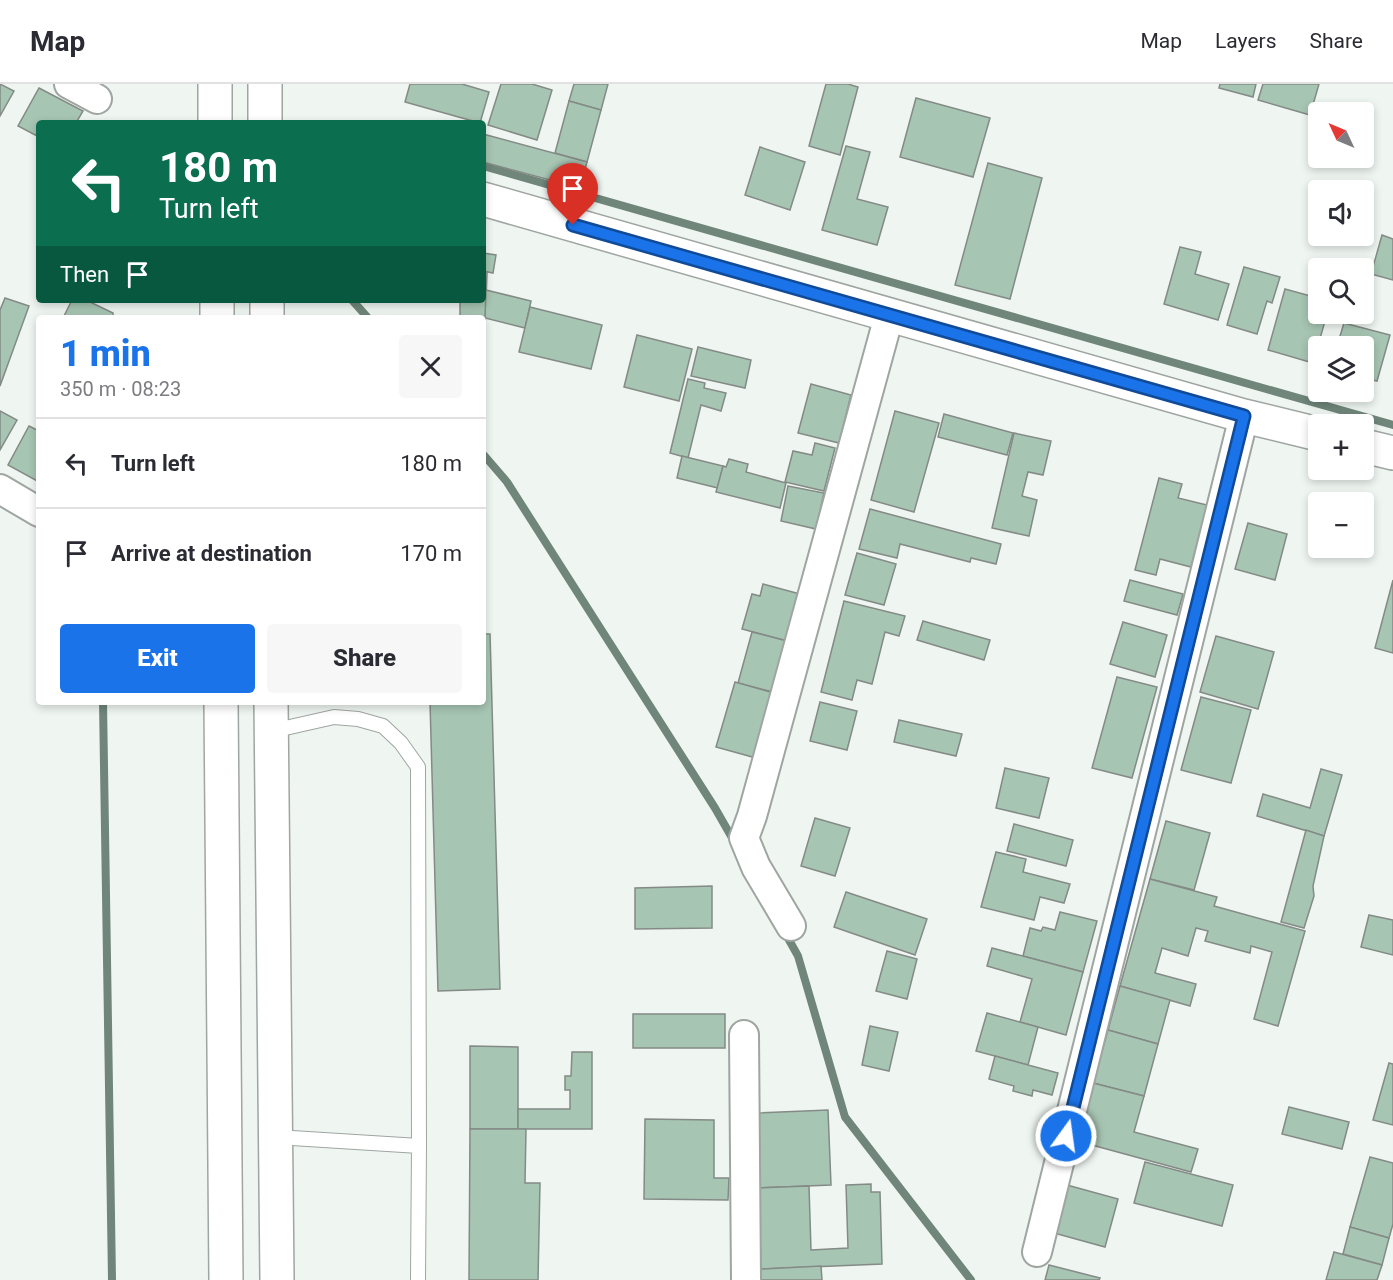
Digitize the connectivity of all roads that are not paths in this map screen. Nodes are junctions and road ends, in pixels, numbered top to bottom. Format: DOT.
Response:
graph roads {
  1 [pos="69,84"];
  2 [pos="215,84"];
  3 [pos="265,84"];
  4 [pos="97,99"];
  5 [pos="215,120"];
  6 [pos="266,120"];
  7 [pos="486,200"];
  8 [pos="889,316"];
  9 [pos="1244,416"];
  10 [pos="1308,432"];
  11 [pos="1374,448"];
  12 [pos="1393,453"];
  13 [pos="0,489"];
  14 [pos="36,510"];
  15 [pos="221,715"];
  16 [pos="272,716"];
  17 [pos="791,926"];
  18 [pos="744,1035"];
  19 [pos="276,1137"];
  20 [pos="419,1146"];
  21 [pos="1037,1252"];
  22 [pos="226,1280"];
  23 [pos="277,1280"];
  24 [pos="418,1280"];
  25 [pos="746,1280"];
  1 -- 4 [label="street"];
  2 -- 5 [label="main road"];
  3 -- 6 [label="main road"];
  7 -- 8 [label="main road"];
  8 -- 9 [label="main road"];
  8 -- 17 [label="street"];
  9 -- 10 [label="main road"];
  9 -- 21 [label="street"];
  11 -- 12 [label="main road"];
  13 -- 14 [label="street"];
  15 -- 16 [label="main road"];
  15 -- 22 [label="main road"];
  16 -- 19 [label="main road"];
  16 -- 20 [label="lane"];
  18 -- 25 [label="street"];
  19 -- 20 [label="lane"];
  19 -- 23 [label="main road"];
  20 -- 24 [label="lane"];
}
